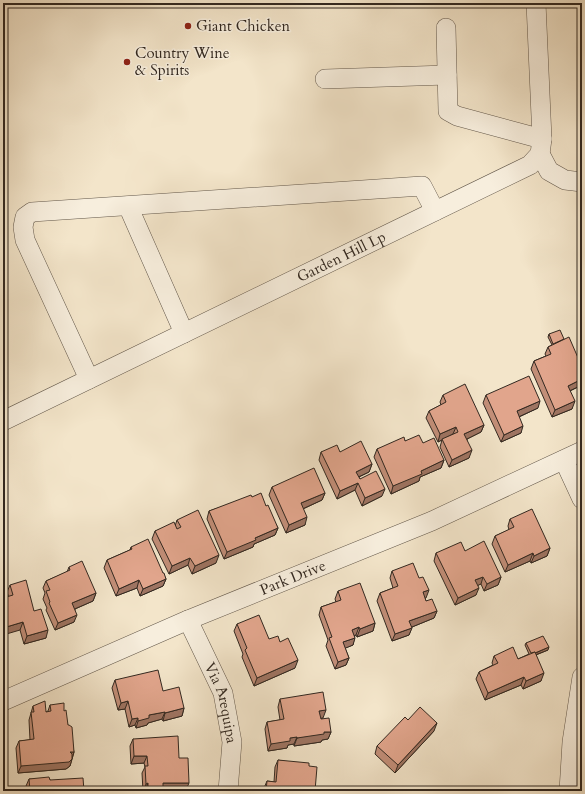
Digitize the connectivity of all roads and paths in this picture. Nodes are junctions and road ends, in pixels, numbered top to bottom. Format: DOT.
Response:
graph roads {
  1 [pos="536,3"];
  2 [pos="446,28"];
  3 [pos="447,75"];
  4 [pos="325,79"];
  5 [pos="541,146"];
  6 [pos="582,182"];
  7 [pos="128,206"];
  8 [pos="435,211"];
  9 [pos="184,333"];
  10 [pos="89,379"];
  11 [pos="3,421"];
  12 [pos="582,452"];
  13 [pos="564,460"];
  14 [pos="582,499"];
  15 [pos="188,620"];
  16 [pos="582,677"];
  17 [pos="3,701"];
  18 [pos="228,791"];
  19 [pos="569,791"];
  1 -- 5 [label="street"];
  2 -- 3 [label="street"];
  3 -- 4 [label="street"];
  3 -- 5 [label="street"];
  5 -- 6 [label="street"];
  5 -- 8 [label="street, Garden Hill Lp"];
  7 -- 8 [label="street"];
  7 -- 9 [label="street"];
  7 -- 10 [label="street"];
  8 -- 9 [label="street, Garden Hill Lp"];
  9 -- 10 [label="street, Garden Hill Lp"];
  10 -- 11 [label="street, Garden Hill Lp"];
  12 -- 13 [label="street, Park Drive"];
  13 -- 14 [label="street"];
  13 -- 15 [label="street, Park Drive"];
  15 -- 17 [label="street, Park Drive"];
  15 -- 18 [label="street, Via Arequipa"];
  16 -- 19 [label="street"];
}
